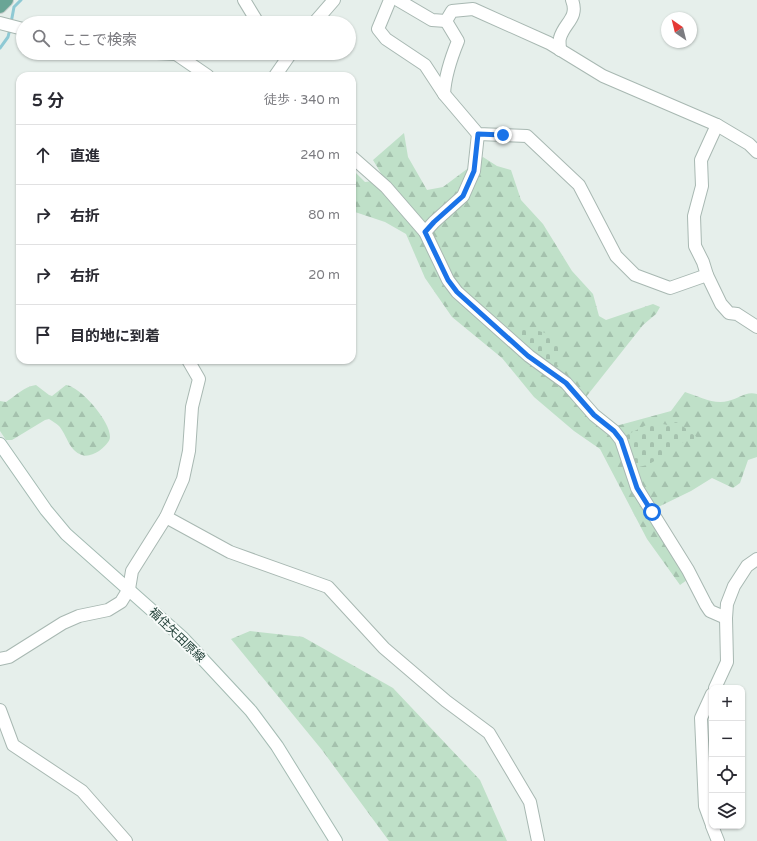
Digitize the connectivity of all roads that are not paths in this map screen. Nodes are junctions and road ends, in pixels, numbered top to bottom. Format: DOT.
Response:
graph roads {
  1 [pos="7,0"];
  2 [pos="244,0"];
  3 [pos="334,0"];
  4 [pos="390,0"];
  5 [pos="398,0"];
  6 [pos="572,0"];
  7 [pos="0,7"];
  8 [pos="254,16"];
  9 [pos="320,16"];
  10 [pos="446,21"];
  11 [pos="0,23"];
  12 [pos="16,27"];
  13 [pos="560,50"];
  14 [pos="185,60"];
  15 [pos="283,60"];
  16 [pos="202,72"];
  17 [pos="277,72"];
  18 [pos="444,94"];
  19 [pos="717,124"];
  20 [pos="478,134"];
  21 [pos="757,152"];
  22 [pos="356,161"];
  23 [pos="425,232"];
  24 [pos="707,275"];
  25 [pos="757,327"];
  26 [pos="190,364"];
  27 [pos="0,444"];
  28 [pos="166,517"];
  29 [pos="757,559"];
  30 [pos="129,589"];
  31 [pos="726,618"];
  32 [pos="0,659"];
  33 [pos="716,685"];
  34 [pos="709,701"];
  35 [pos="0,710"];
  36 [pos="709,817"];
  37 [pos="714,829"];
  38 [pos="126,841"];
  39 [pos="336,841"];
  40 [pos="538,841"];
  41 [pos="718,841"];
  1 -- 7 [label="main road"];
  2 -- 8 [label="street"];
  3 -- 9 [label="street"];
  4 -- 18 [label="street"];
  5 -- 10 [label="street"];
  6 -- 13 [label="street"];
  10 -- 13 [label="street"];
  10 -- 18 [label="street"];
  11 -- 12 [label="street"];
  13 -- 19 [label="street"];
  14 -- 16 [label="street"];
  15 -- 17 [label="street"];
  18 -- 20 [label="street"];
  19 -- 21 [label="street"];
  19 -- 24 [label="street"];
  20 -- 23 [label="street"];
  20 -- 24 [label="street"];
  22 -- 23 [label="street"];
  23 -- 31 [label="street"];
  24 -- 25 [label="street"];
  26 -- 28 [label="street"];
  27 -- 30 [label="street, 福住矢田原線"];
  28 -- 30 [label="street"];
  28 -- 40 [label="street"];
  29 -- 31 [label="street"];
  30 -- 32 [label="street"];
  30 -- 39 [label="street, 福住矢田原線"];
  31 -- 33 [label="street"];
  34 -- 36 [label="street"];
  35 -- 38 [label="street"];
  37 -- 41 [label="street"];
}
